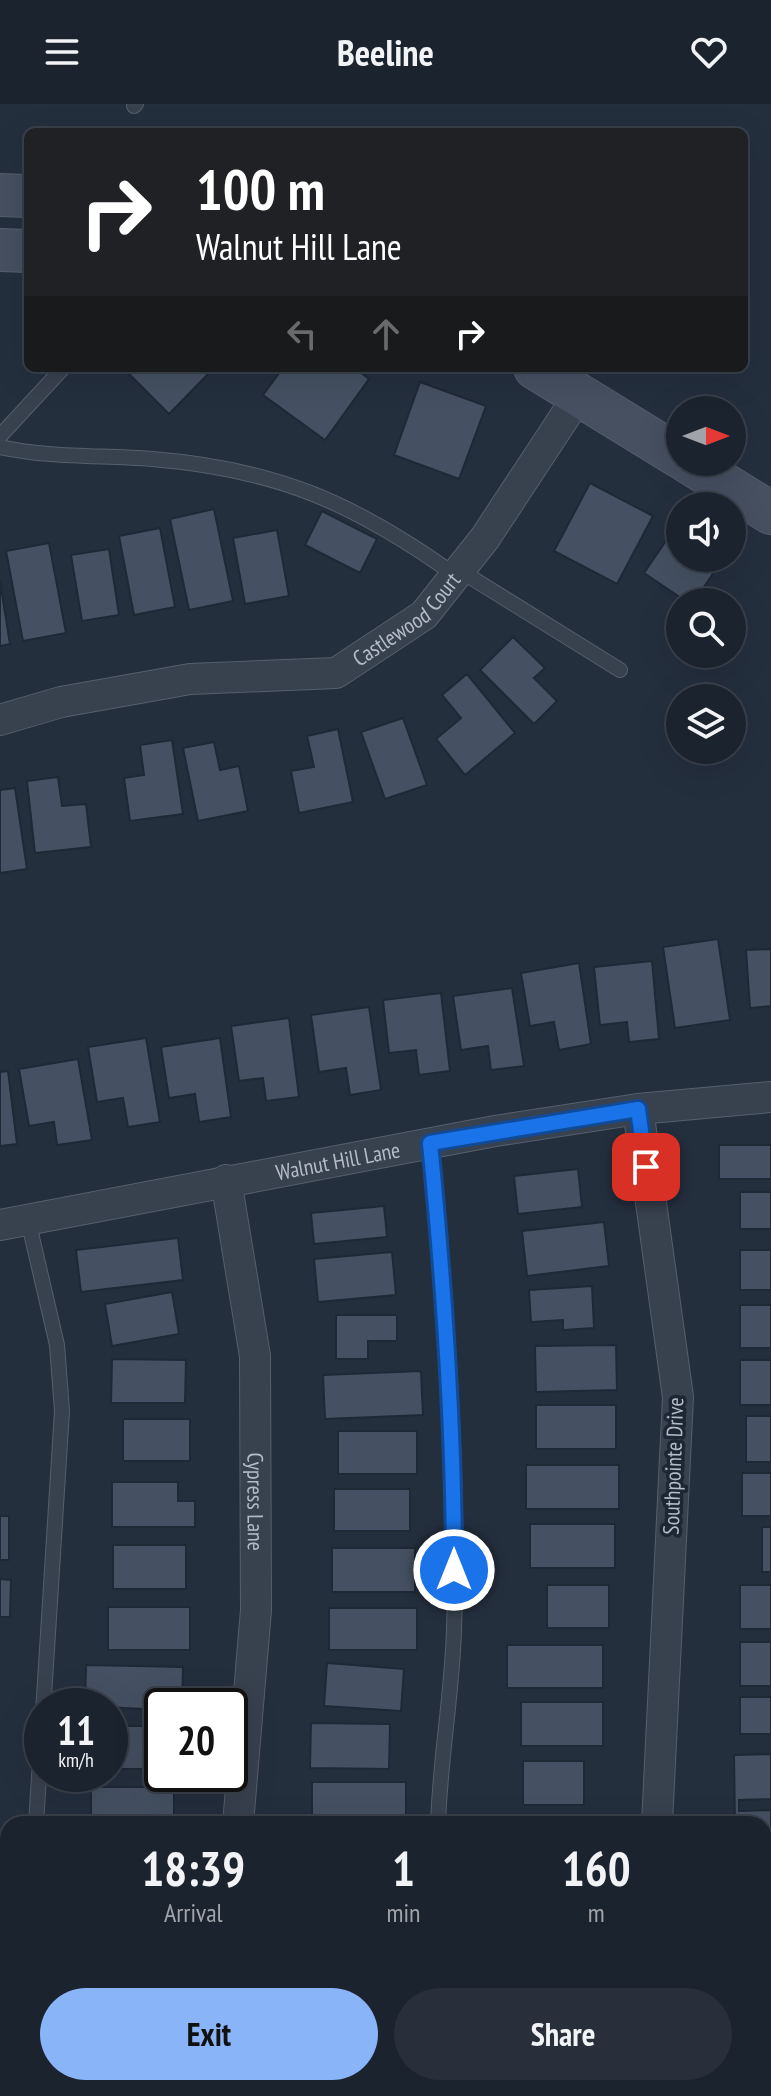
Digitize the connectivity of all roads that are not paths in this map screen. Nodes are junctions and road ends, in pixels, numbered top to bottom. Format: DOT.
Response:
graph roads {
  1 [pos="0,195"];
  2 [pos="24,196"];
  3 [pos="0,250"];
  4 [pos="24,251"];
  5 [pos="59,372"];
  6 [pos="542,372"];
  7 [pos="579,395"];
  8 [pos="0,436"];
  9 [pos="0,447"];
  10 [pos="666,448"];
  11 [pos="711,476"];
  12 [pos="771,513"];
  13 [pos="457,572"];
  14 [pos="620,670"];
  15 [pos="0,720"];
  16 [pos="771,1097"];
  17 [pos="638,1109"];
  18 [pos="430,1143"];
  19 [pos="226,1180"];
  20 [pos="14,1222"];
  21 [pos="37,1816"];
  22 [pos="239,1816"];
  23 [pos="439,1816"];
  24 [pos="657,1816"];
  1 -- 2 [label="street"];
  3 -- 4 [label="street"];
  5 -- 8 [label="lane"];
  6 -- 7 [label="street"];
  7 -- 10 [label="street"];
  7 -- 13 [label="street, Castlewood Court"];
  9 -- 13 [label="lane"];
  11 -- 12 [label="street"];
  13 -- 14 [label="lane"];
  13 -- 15 [label="street, Castlewood Court"];
  16 -- 17 [label="street, Walnut Hill Lane"];
  17 -- 18 [label="street, Walnut Hill Lane"];
  17 -- 24 [label="street, Southpointe Drive"];
  18 -- 19 [label="street, Walnut Hill Lane"];
  18 -- 23 [label="lane"];
  19 -- 20 [label="street, Walnut Hill Lane"];
  19 -- 22 [label="street, Cypress Lane"];
  20 -- 21 [label="lane"];
}
